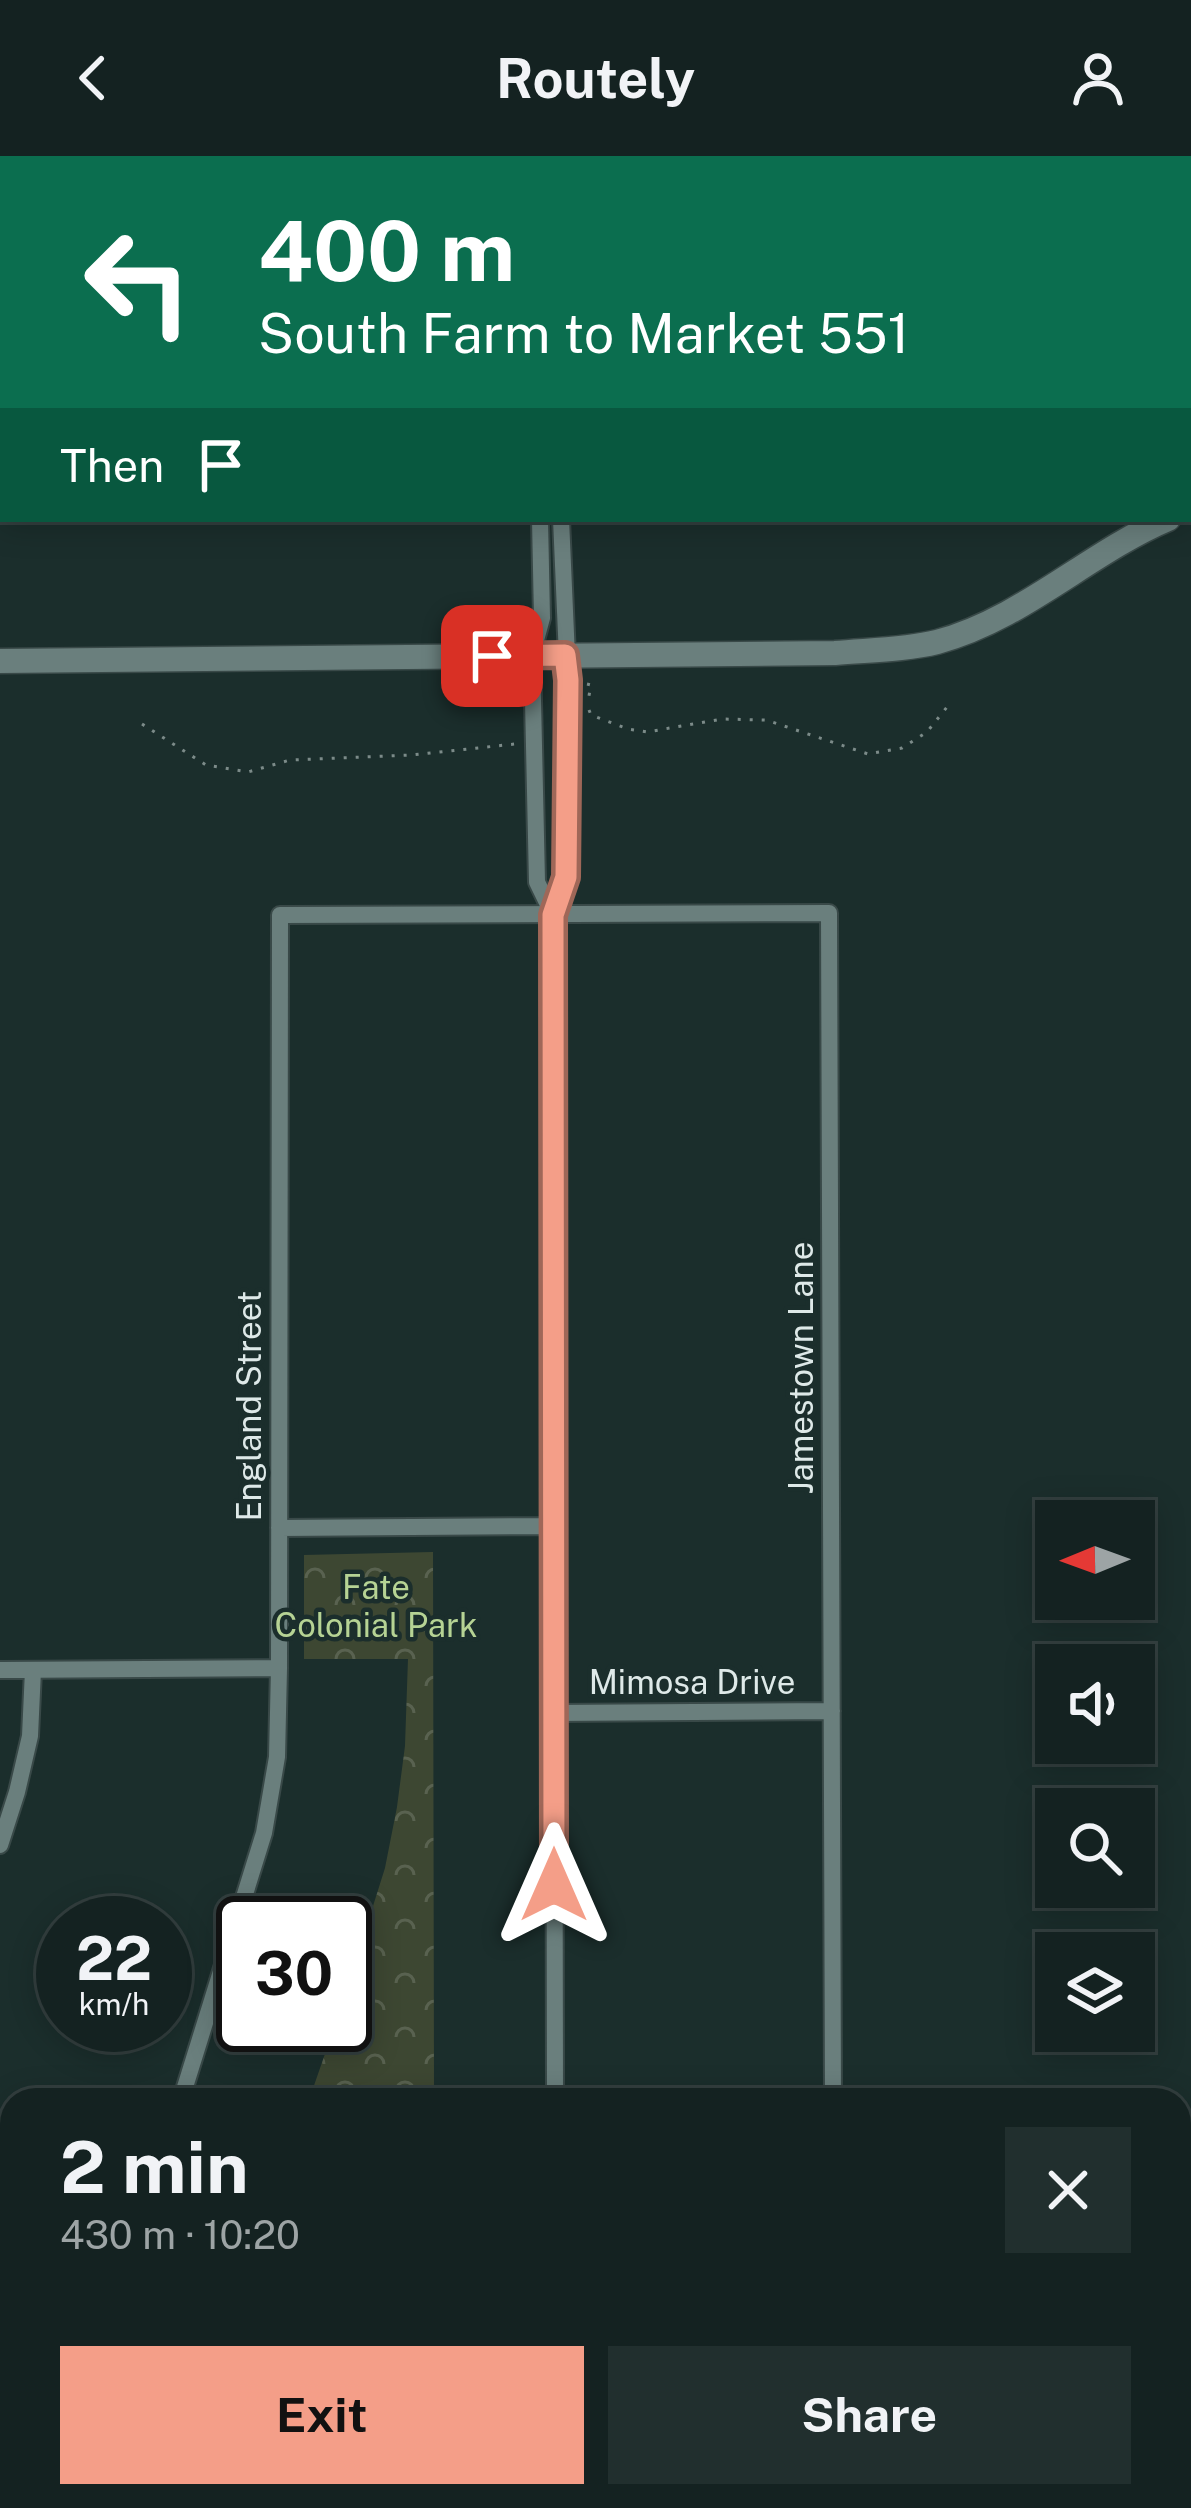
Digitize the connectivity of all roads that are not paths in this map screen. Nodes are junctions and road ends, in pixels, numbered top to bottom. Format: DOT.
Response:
graph roads {
  1 [pos="540,522"];
  2 [pos="561,522"];
  3 [pos="1162,522"];
  4 [pos="565,655"];
  5 [pos="532,656"];
  6 [pos="0,661"];
  7 [pos="553,915"];
  8 [pos="554,1526"];
  9 [pos="279,1528"];
  10 [pos="279,1668"];
  11 [pos="0,1670"];
  12 [pos="33,1670"];
  13 [pos="832,1711"];
  14 [pos="553,1713"];
  15 [pos="0,1845"];
  16 [pos="185,2088"];
  17 [pos="555,2088"];
  18 [pos="833,2088"];
  1 -- 5 [label="street"];
  2 -- 4 [label="street"];
  3 -- 4 [label="main road"];
  4 -- 5 [label="main road"];
  4 -- 7 [label="street"];
  5 -- 6 [label="main road"];
  5 -- 7 [label="street"];
  7 -- 8 [label="street"];
  7 -- 9 [label="street, England Street"];
  7 -- 13 [label="street, Jamestown Lane"];
  8 -- 9 [label="street"];
  8 -- 14 [label="street"];
  9 -- 10 [label="street, England Street"];
  10 -- 12 [label="street"];
  10 -- 16 [label="street, England Street"];
  11 -- 12 [label="street"];
  12 -- 15 [label="street"];
  13 -- 14 [label="street, Mimosa Drive"];
  13 -- 18 [label="street, Jamestown Lane"];
  14 -- 17 [label="street"];
}
